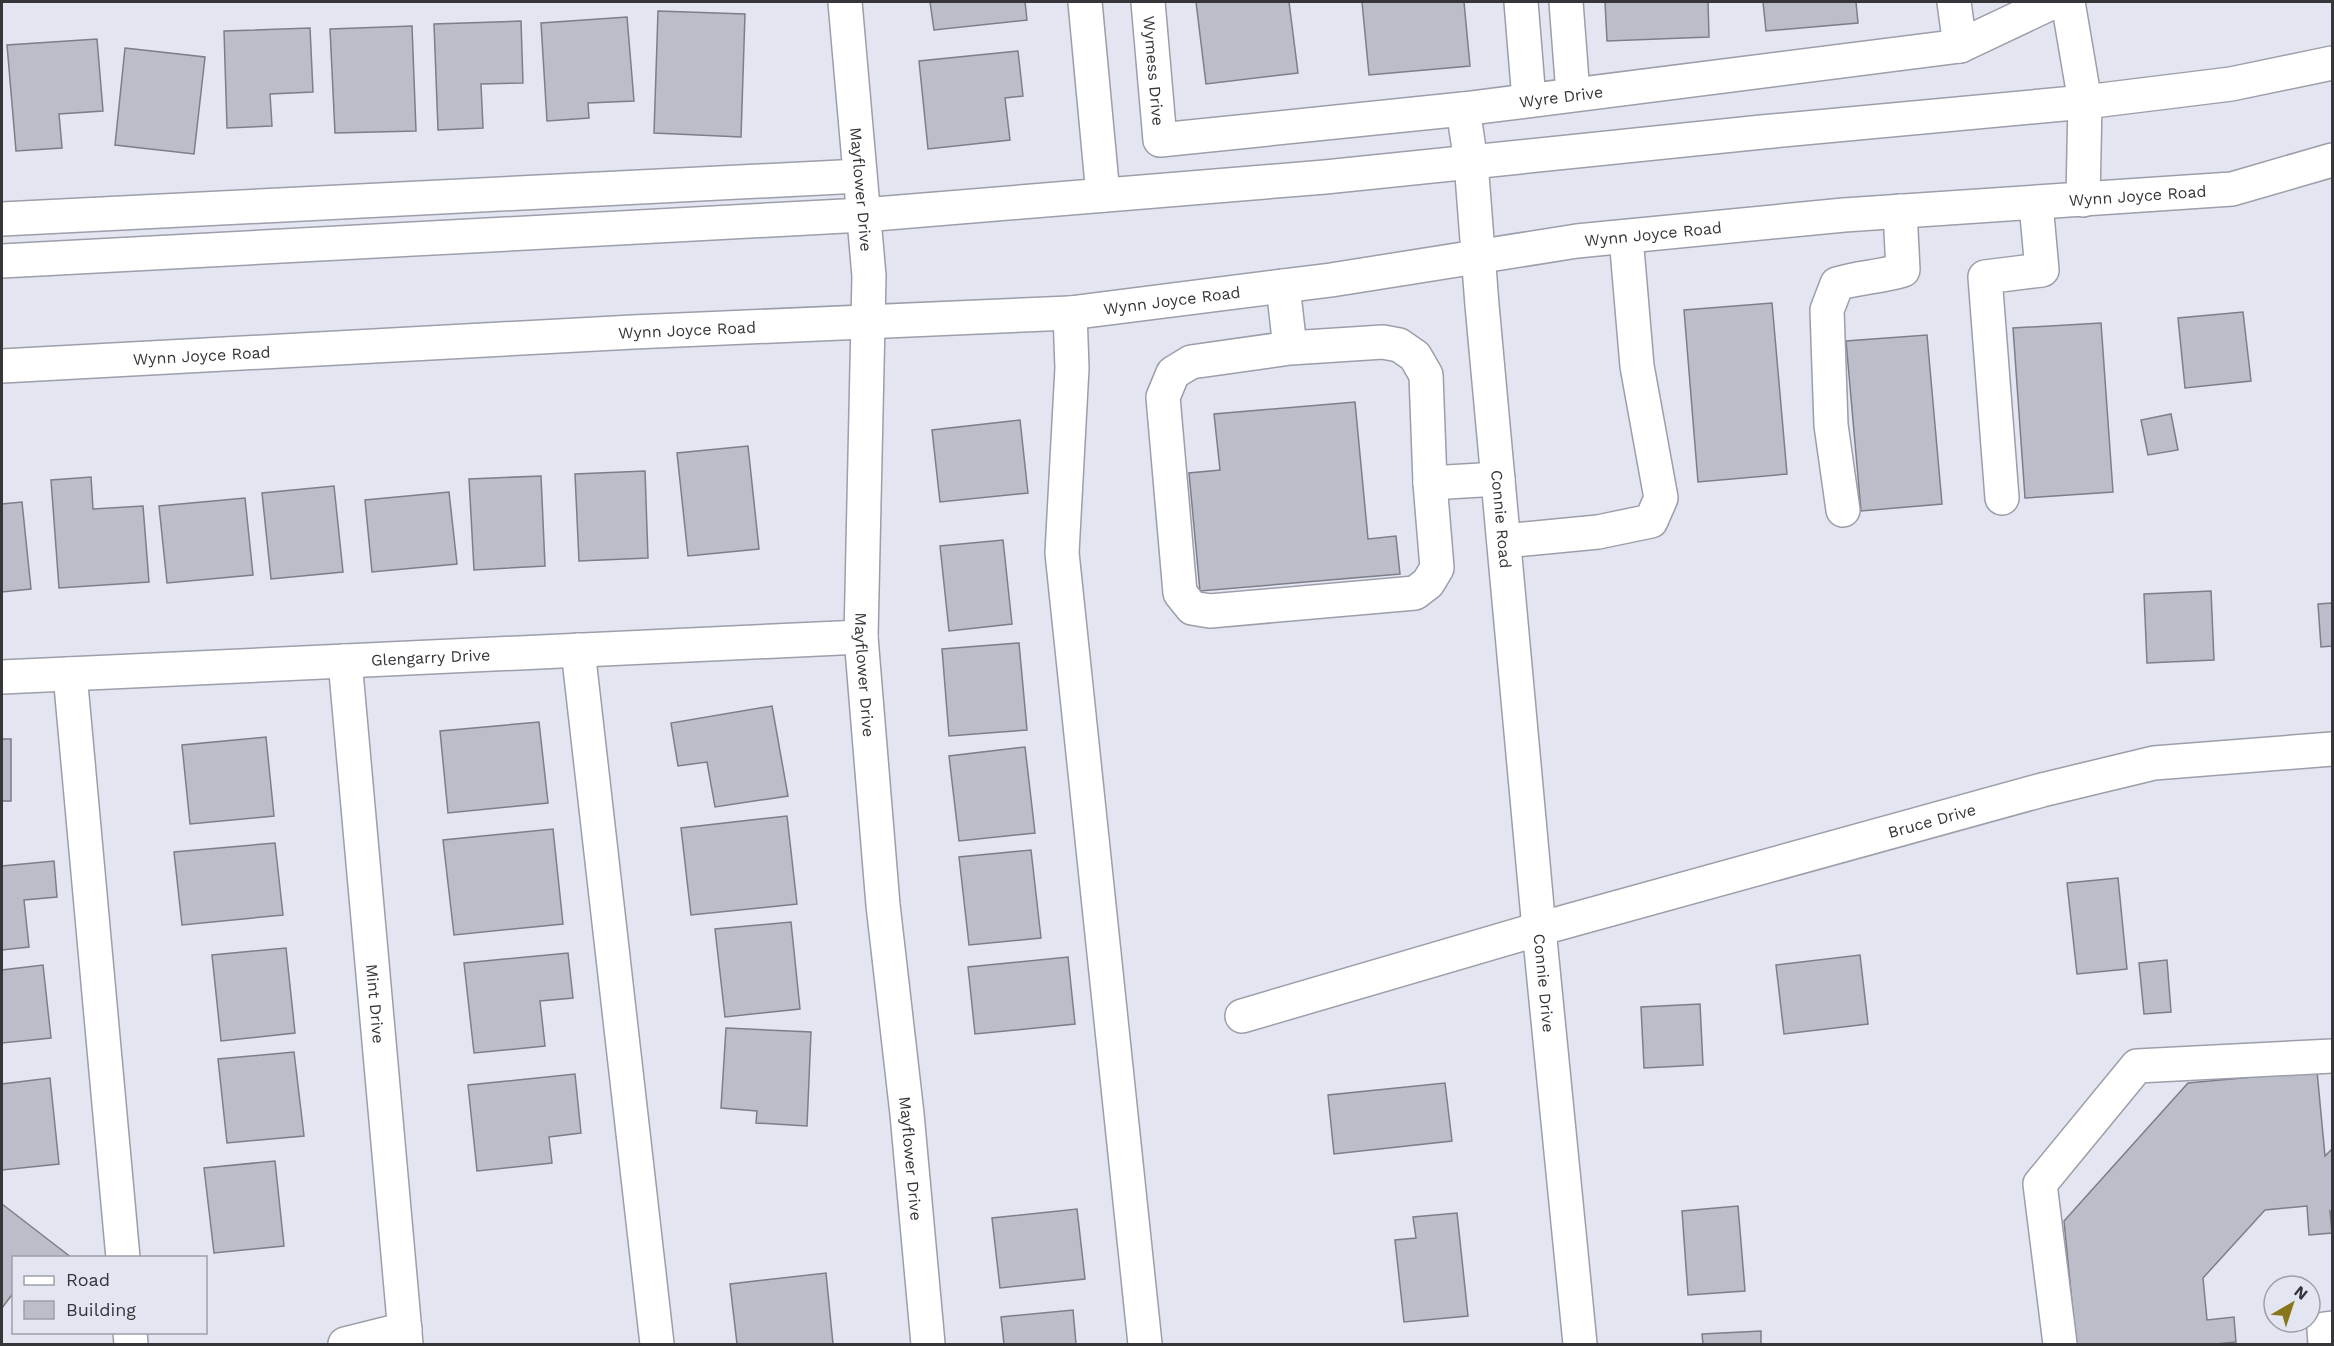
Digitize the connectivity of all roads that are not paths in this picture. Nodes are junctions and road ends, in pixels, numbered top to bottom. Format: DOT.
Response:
graph roads {
  1 [pos="845,2"];
  2 [pos="1084,2"];
  3 [pos="1148,2"];
  4 [pos="1521,2"];
  5 [pos="1566,2"];
  6 [pos="1954,2"];
  7 [pos="2053,2"];
  8 [pos="2068,2"];
  9 [pos="1960,46"];
  10 [pos="2332,63"];
  11 [pos="1573,94"];
  12 [pos="1529,99"];
  13 [pos="2085,102"];
  14 [pos="1463,109"];
  15 [pos="1160,140"];
  16 [pos="2332,160"];
  17 [pos="1471,162"];
  18 [pos="860,176"];
  19 [pos="1103,195"];
  20 [pos="2083,200"];
  21 [pos="2036,204"];
  22 [pos="1900,211"];
  23 [pos="863,215"];
  24 [pos="2,219"];
  25 [pos="1626,237"];
  26 [pos="1478,257"];
  27 [pos="2,261"];
  28 [pos="1283,286"];
  29 [pos="1070,313"];
  30 [pos="867,322"];
  31 [pos="1290,348"];
  32 [pos="2,366"];
  33 [pos="1498,479"];
  34 [pos="1430,483"];
  35 [pos="2002,498"];
  36 [pos="1843,510"];
  37 [pos="1504,541"];
  38 [pos="861,637"];
  39 [pos="578,650"];
  40 [pos="345,661"];
  41 [pos="70,674"];
  42 [pos="2,677"];
  43 [pos="2332,749"];
  44 [pos="1539,929"];
  45 [pos="1242,1016"];
  46 [pos="2332,1056"];
  47 [pos="123,1256"];
  48 [pos="2332,1328"];
  49 [pos="405,1337"];
  50 [pos="345,1344"];
  51 [pos="657,1344"];
  52 [pos="928,1344"];
  53 [pos="1145,1344"];
  54 [pos="1580,1344"];
  55 [pos="2060,1344"];
  56 [pos="2325,1344"];
  1 -- 18 [label="street, Mayflower Drive"];
  2 -- 19 [label="street"];
  3 -- 15 [label="street, Wymess Drive"];
  4 -- 12 [label="street"];
  5 -- 11 [label="street"];
  6 -- 9 [label="street"];
  7 -- 9 [label="street, Wyre Drive"];
  8 -- 13 [label="street"];
  9 -- 11 [label="street, Wyre Drive"];
  10 -- 13 [label="street"];
  11 -- 12 [label="street, Wyre Drive"];
  12 -- 14 [label="street, Wyre Drive"];
  13 -- 17 [label="street"];
  13 -- 20 [label="street"];
  14 -- 15 [label="street, Wyre Drive"];
  14 -- 17 [label="street, Connie Road"];
  16 -- 20 [label="street, Wynn Joyce Road"];
  17 -- 19 [label="street"];
  17 -- 26 [label="street, Connie Road"];
  18 -- 23 [label="street, Mayflower Drive"];
  18 -- 24 [label="street"];
  19 -- 23 [label="street"];
  20 -- 21 [label="street, Wynn Joyce Road"];
  21 -- 22 [label="street, Wynn Joyce Road"];
  21 -- 35 [label="street"];
  22 -- 25 [label="street, Wynn Joyce Road"];
  22 -- 36 [label="street"];
  23 -- 27 [label="street"];
  23 -- 30 [label="street, Mayflower Drive"];
  25 -- 26 [label="street, Wynn Joyce Road"];
  25 -- 37 [label="street"];
  26 -- 28 [label="street, Wynn Joyce Road"];
  26 -- 33 [label="street, Connie Road"];
  28 -- 29 [label="street, Wynn Joyce Road"];
  28 -- 31 [label="street"];
  29 -- 30 [label="street, Wynn Joyce Road"];
  29 -- 53 [label="street"];
  30 -- 32 [label="street, Wynn Joyce Road"];
  30 -- 38 [label="street, Mayflower Drive"];
  31 -- 34 [label="street"];
  31 -- 34 [label="street"];
  33 -- 34 [label="street"];
  33 -- 37 [label="street, Connie Road"];
  37 -- 44 [label="street, Connie Road"];
  38 -- 39 [label="street, Glengarry Drive"];
  38 -- 52 [label="street, Mayflower Drive"];
  39 -- 40 [label="street, Glengarry Drive"];
  39 -- 51 [label="street"];
  40 -- 41 [label="street, Glengarry Drive"];
  40 -- 49 [label="street, Mint Drive"];
  41 -- 42 [label="street, Glengarry Drive"];
  41 -- 47 [label="street"];
  43 -- 44 [label="street, Bruce Drive"];
  44 -- 45 [label="street, Connie Drive"];
  44 -- 54 [label="street, Connie Drive"];
  46 -- 55 [label="street"];
  48 -- 56 [label="street"];
  49 -- 50 [label="street"];
}
